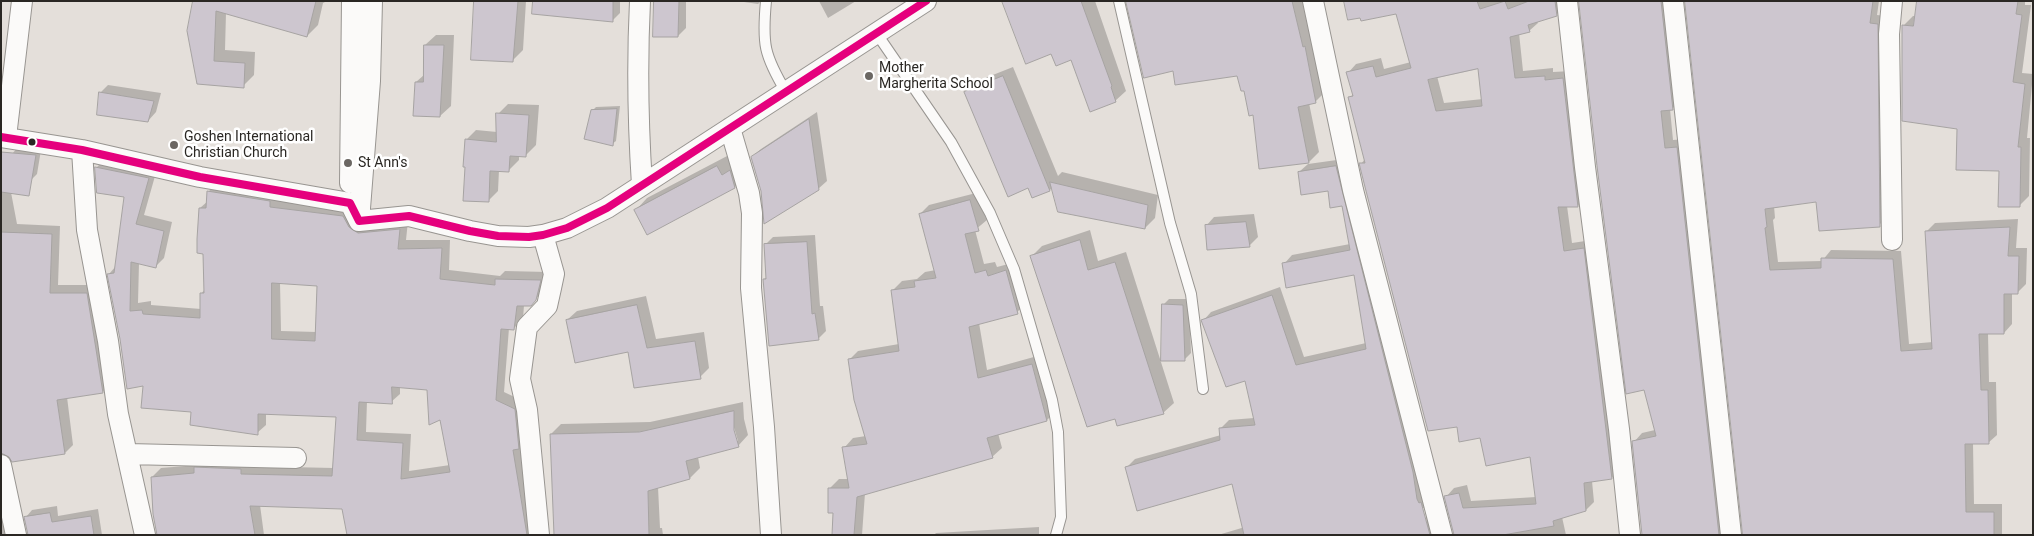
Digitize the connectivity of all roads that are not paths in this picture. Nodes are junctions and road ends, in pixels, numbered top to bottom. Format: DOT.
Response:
graph roads {
  1 [pos="22,1"];
  2 [pos="352,1"];
  3 [pos="372,1"];
  4 [pos="640,1"];
  5 [pos="766,1"];
  6 [pos="926,1"];
  7 [pos="1119,1"];
  8 [pos="1313,1"];
  9 [pos="1567,1"];
  10 [pos="1673,1"];
  11 [pos="1892,1"];
  12 [pos="877,34"];
  13 [pos="786,92"];
  14 [pos="730,128"];
  15 [pos="4,137"];
  16 [pos="82,150"];
  17 [pos="642,185"];
  18 [pos="350,203"];
  19 [pos="359,221"];
  20 [pos="543,235"];
  21 [pos="1892,240"];
  22 [pos="1203,389"];
  23 [pos="128,454"];
  24 [pos="296,458"];
  25 [pos="2,472"];
  26 [pos="16,535"];
  27 [pos="146,535"];
  28 [pos="539,535"];
  29 [pos="770,535"];
  30 [pos="1056,535"];
  31 [pos="1442,535"];
  32 [pos="1630,535"];
  33 [pos="1731,535"];
  1 -- 15 [label="street"];
  2 -- 18 [label="street"];
  3 -- 19 [label="street"];
  4 -- 17 [label="street"];
  5 -- 13 [label="lane"];
  6 -- 12 [label="street"];
  7 -- 22 [label="lane"];
  8 -- 31 [label="street"];
  9 -- 32 [label="street"];
  10 -- 33 [label="street"];
  11 -- 21 [label="street"];
  12 -- 13 [label="street"];
  12 -- 30 [label="lane"];
  13 -- 14 [label="street"];
  14 -- 17 [label="street"];
  14 -- 29 [label="street"];
  15 -- 16 [label="street"];
  16 -- 18 [label="street"];
  16 -- 23 [label="street"];
  17 -- 20 [label="street"];
  18 -- 19 [label="street"];
  19 -- 20 [label="street"];
  20 -- 28 [label="street"];
  23 -- 24 [label="street"];
  23 -- 27 [label="street"];
  25 -- 26 [label="street"];
}
